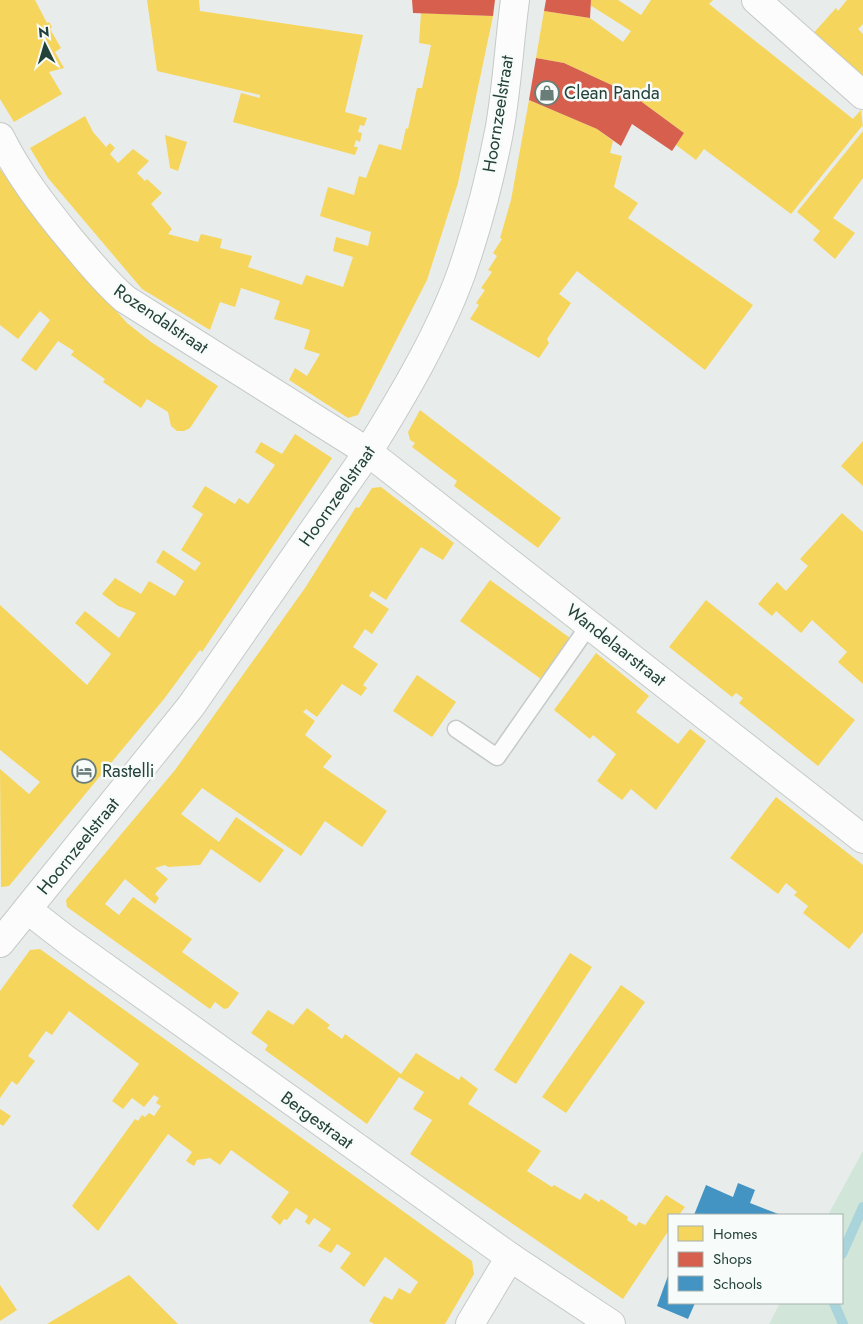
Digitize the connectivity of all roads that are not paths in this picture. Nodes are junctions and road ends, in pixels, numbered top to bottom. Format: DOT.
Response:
graph roads {
  1 [pos="515,0"];
  2 [pos="756,0"];
  3 [pos="863,95"];
  4 [pos="0,137"];
  5 [pos="368,452"];
  6 [pos="590,624"];
  7 [pos="456,729"];
  8 [pos="863,839"];
  9 [pos="11,922"];
  10 [pos="510,1257"];
  11 [pos="470,1324"];
  12 [pos="611,1324"];
  1 -- 5 [label="street, Hoornzeelstraat"];
  2 -- 3 [label="street"];
  4 -- 5 [label="street, Rozendalstraat"];
  5 -- 6 [label="street, Wandelaarstraat"];
  5 -- 9 [label="street, Hoornzeelstraat"];
  6 -- 7 [label="lane"];
  6 -- 8 [label="street, Wandelaarstraat"];
  9 -- 10 [label="street, Bergestraat"];
  10 -- 11 [label="street"];
  10 -- 12 [label="street, Bergestraat"];
}
